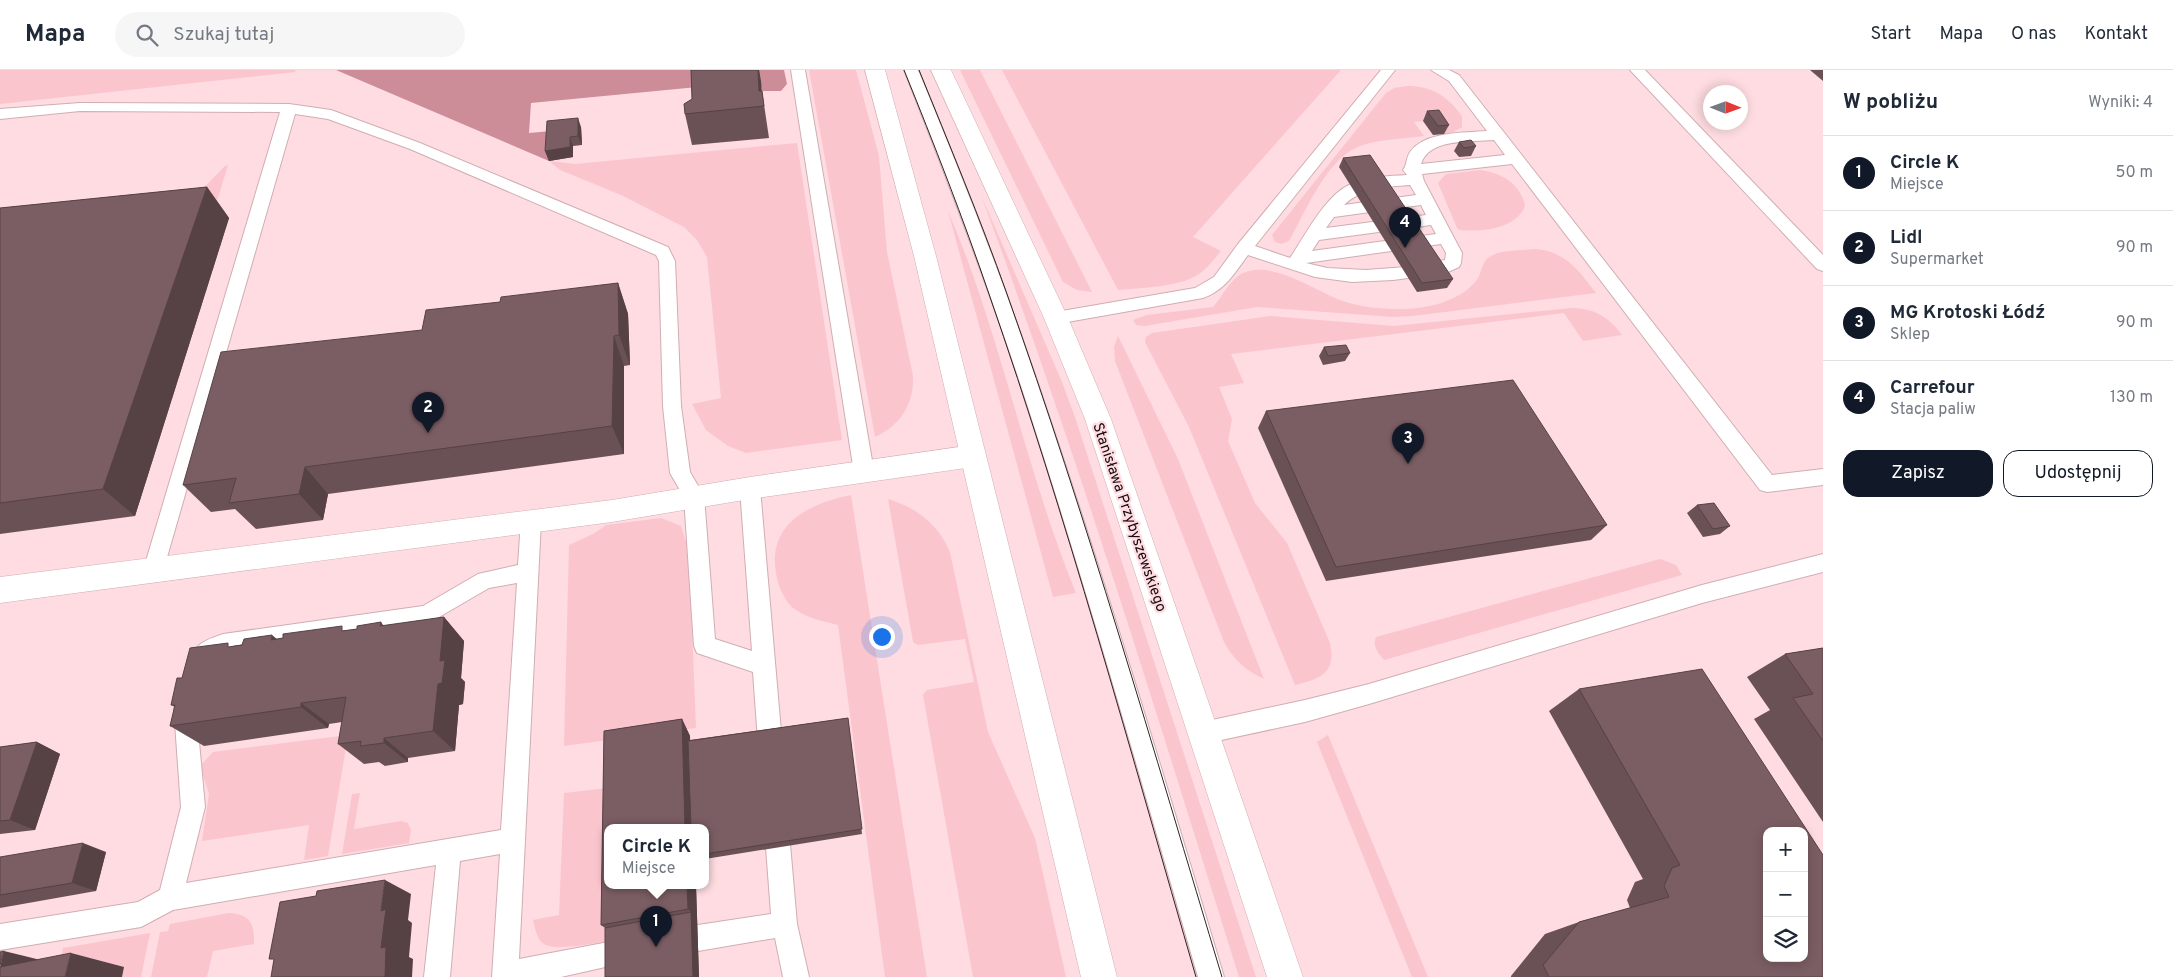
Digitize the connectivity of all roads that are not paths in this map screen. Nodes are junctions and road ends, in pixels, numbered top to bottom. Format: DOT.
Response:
graph roads {
  1 [pos="798,70"];
  2 [pos="875,70"];
  3 [pos="911,70"];
  4 [pos="941,70"];
  5 [pos="1388,70"];
  6 [pos="1438,70"];
  7 [pos="1637,70"];
  8 [pos="289,108"];
  9 [pos="0,114"];
  10 [pos="1497,136"];
  11 [pos="1516,159"];
  12 [pos="1413,174"];
  13 [pos="1425,200"];
  14 [pos="1331,212"];
  15 [pos="1436,219"];
  16 [pos="1315,235"];
  17 [pos="1446,238"];
  18 [pos="1244,248"];
  19 [pos="1297,261"];
  20 [pos="1823,265"];
  21 [pos="1056,318"];
  22 [pos="973,456"];
  23 [pos="864,472"];
  24 [pos="1823,477"];
  25 [pos="750,488"];
  26 [pos="694,496"];
  27 [pos="531,521"];
  28 [pos="1823,563"];
  29 [pos="153,571"];
  30 [pos="528,572"];
  31 [pos="0,590"];
  32 [pos="764,665"];
  33 [pos="1204,733"];
  34 [pos="513,840"];
  35 [pos="449,852"];
  36 [pos="170,898"];
  37 [pos="784,924"];
  38 [pos="0,937"];
  39 [pos="698,938"];
  40 [pos="614,954"];
  41 [pos="505,976"];
  42 [pos="437,977"];
  43 [pos="796,977"];
  44 [pos="1099,977"];
  45 [pos="1212,977"];
  46 [pos="1285,977"];
  1 -- 23 [label="lane"];
  2 -- 22 [label="main road"];
  3 -- 45 [label="lane"];
  4 -- 21 [label="main road, Stanisława Przybyszewskiego"];
  5 -- 18 [label="lane"];
  6 -- 10 [label="lane"];
  7 -- 20 [label="lane"];
  8 -- 9 [label="lane"];
  8 -- 26 [label="lane"];
  8 -- 29 [label="lane"];
  10 -- 11 [label="lane"];
  10 -- 12 [label="lane"];
  11 -- 12 [label="lane"];
  11 -- 24 [label="lane"];
  12 -- 13 [label="lane"];
  12 -- 14 [label="lane"];
  13 -- 14 [label="lane"];
  13 -- 15 [label="lane"];
  14 -- 16 [label="lane"];
  15 -- 16 [label="lane"];
  15 -- 17 [label="lane"];
  16 -- 19 [label="lane"];
  17 -- 19 [label="lane"];
  17 -- 19 [label="lane"];
  18 -- 19 [label="lane"];
  18 -- 21 [label="lane"];
  21 -- 33 [label="main road, Stanisława Przybyszewskiego"];
  22 -- 23 [label="main road"];
  22 -- 44 [label="main road"];
  23 -- 25 [label="main road"];
  25 -- 26 [label="main road"];
  25 -- 32 [label="lane"];
  26 -- 27 [label="main road"];
  26 -- 32 [label="lane"];
  27 -- 29 [label="main road"];
  27 -- 30 [label="lane"];
  28 -- 33 [label="lane"];
  29 -- 31 [label="main road"];
  30 -- 34 [label="lane"];
  30 -- 36 [label="lane"];
  32 -- 37 [label="lane"];
  33 -- 46 [label="main road, Stanisława Przybyszewskiego"];
  34 -- 35 [label="lane"];
  34 -- 41 [label="lane"];
  35 -- 36 [label="lane"];
  35 -- 42 [label="lane"];
  36 -- 38 [label="lane"];
  37 -- 39 [label="lane"];
  37 -- 43 [label="lane"];
  40 -- 41 [label="lane"];
}
